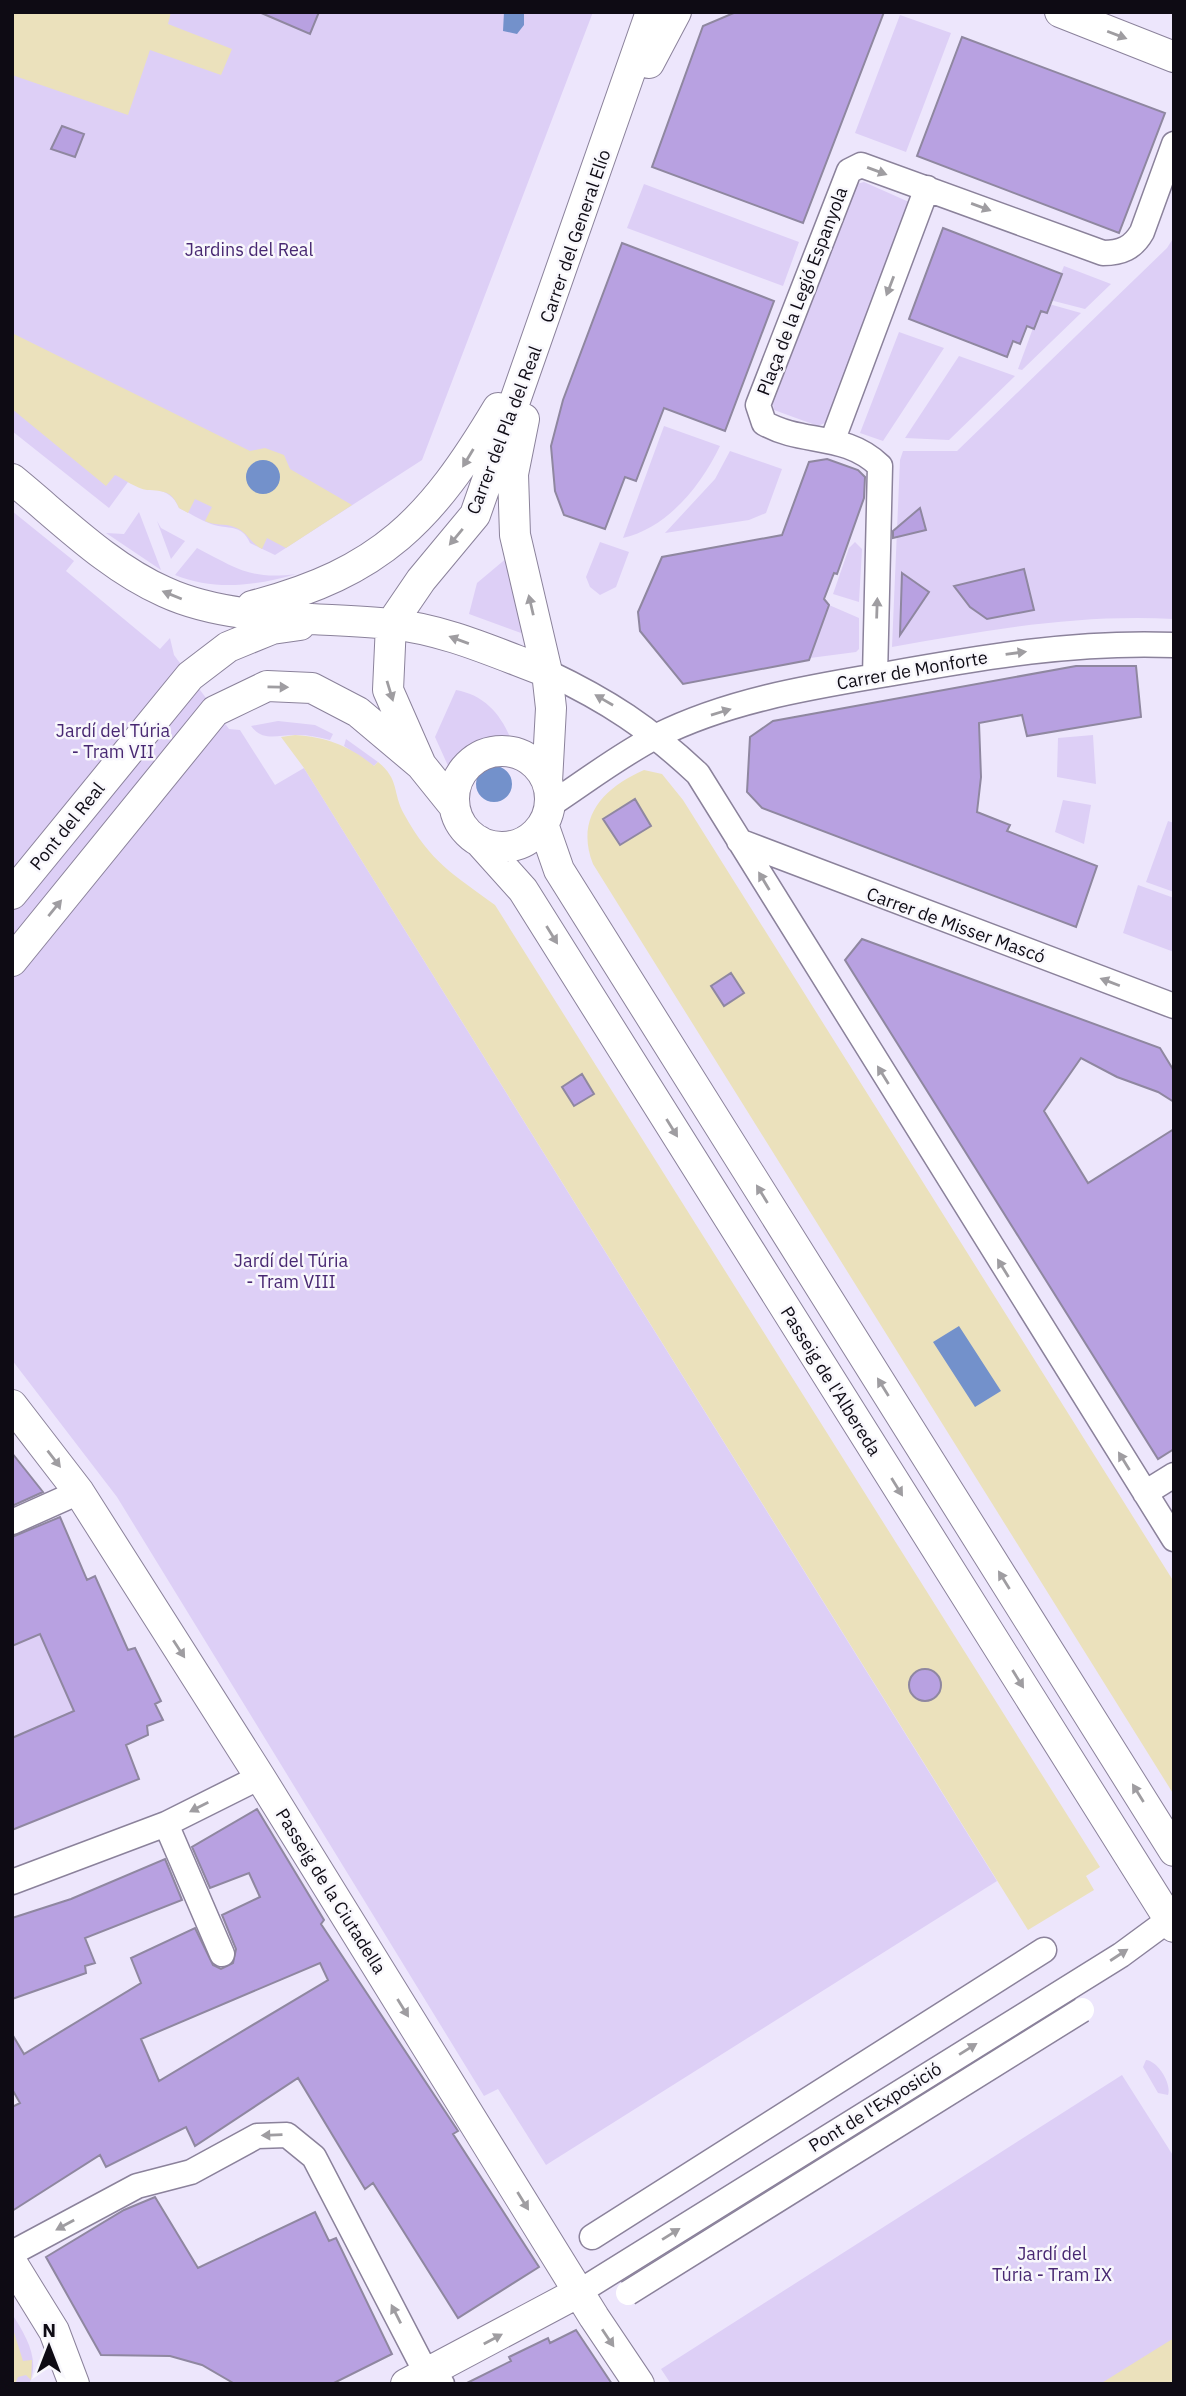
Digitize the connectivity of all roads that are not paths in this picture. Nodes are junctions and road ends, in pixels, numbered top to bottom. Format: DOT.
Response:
graph roads {
  1 [pos="651,12"];
  2 [pos="676,12"];
  3 [pos="1060,12"];
  4 [pos="1174,57"];
  5 [pos="609,137"];
  6 [pos="1174,145"];
  7 [pos="927,188"];
  8 [pos="540,336"];
  9 [pos="832,439"];
  10 [pos="12,479"];
  11 [pos="238,610"];
  12 [pos="321,621"];
  13 [pos="391,624"];
  14 [pos="1174,645"];
  15 [pos="547,672"];
  16 [pos="875,676"];
  17 [pos="657,736"];
  18 [pos="421,765"];
  19 [pos="547,804"];
  20 [pos="454,806"];
  21 [pos="479,841"];
  22 [pos="739,841"];
  23 [pos="12,894"];
  24 [pos="12,961"];
  25 [pos="1174,1006"];
  26 [pos="12,1405"];
  27 [pos="1174,1475"];
  28 [pos="79,1492"];
  29 [pos="1145,1493"];
  30 [pos="12,1522"];
  31 [pos="1174,1539"];
  32 [pos="261,1777"];
  33 [pos="166,1824"];
  34 [pos="1174,1851"];
  35 [pos="12,1882"];
  36 [pos="1172,1921"];
  37 [pos="1044,1950"];
  38 [pos="222,1954"];
  39 [pos="1082,2010"];
  40 [pos="593,2237"];
  41 [pos="12,2253"];
  42 [pos="12,2263"];
  43 [pos="579,2292"];
  44 [pos="628,2293"];
  45 [pos="437,2377"];
  46 [pos="74,2384"];
  47 [pos="406,2384"];
  48 [pos="639,2384"];
  1 -- 5 [label="main road, Carrer del General Elío"];
  2 -- 5 [label="main road, Carrer del General Elío"];
  3 -- 4 [label="main road, one-way"];
  5 -- 8 [label="main road, Carrer del General Elío"];
  7 -- 6 [label="street, Plaça de la Legió Espanyola, one-way"];
  7 -- 9 [label="street, one-way"];
  9 -- 7 [label="street, Plaça de la Legió Espanyola, one-way"];
  8 -- 11 [label="main road, Carrer del Pla del Real, one-way"];
  8 -- 13 [label="main road, Carrer del Pla del Real, one-way"];
  15 -- 8 [label="main road, Carrer del Pla del Real, one-way"];
  16 -- 9 [label="street, Plaça de la Legió Espanyola, one-way"];
  11 -- 10 [label="main road, one-way"];
  11 -- 12 [label="main road"];
  12 -- 13 [label="main road"];
  12 -- 23 [label="main road, Pont del Real"];
  15 -- 13 [label="main road, one-way"];
  13 -- 18 [label="main road, one-way"];
  16 -- 14 [label="street, Carrer de Monforte, one-way"];
  17 -- 15 [label="street, one-way"];
  15 -- 19 [label="main road, Carrer del Pla del Real"];
  17 -- 16 [label="street, Carrer de Monforte, one-way"];
  17 -- 19 [label="street"];
  17 -- 22 [label="street"];
  18 -- 20 [label="main road"];
  24 -- 18 [label="main road, one-way"];
  19 -- 20 [label="main road"];
  19 -- 21 [label="main road"];
  34 -- 19 [label="main road, one-way"];
  20 -- 21 [label="main road"];
  21 -- 36 [label="main road, Passeig de l'Albereda, one-way"];
  25 -- 22 [label="street, Carrer de Misser Mascó, one-way"];
  29 -- 22 [label="street, one-way"];
  26 -- 28 [label="main road, Passeig de la Ciutadella, one-way"];
  27 -- 29 [label="street"];
  28 -- 30 [label="street"];
  28 -- 32 [label="main road, Passeig de la Ciutadella, one-way"];
  29 -- 31 [label="street"];
  32 -- 33 [label="street, one-way"];
  32 -- 43 [label="main road, Passeig de la Ciutadella, one-way"];
  33 -- 35 [label="street"];
  33 -- 38 [label="street"];
  43 -- 36 [label="street, Pont de l'Exposició, one-way"];
  37 -- 40 [label="street"];
  39 -- 44 [label="street, Pont de l'Exposició, bridge"];
  45 -- 41 [label="street, one-way"];
  42 -- 46 [label="main road"];
  45 -- 43 [label="main road, one-way"];
  43 -- 48 [label="main road, Passeig de la Ciutadella, one-way"];
  45 -- 47 [label="main road"];
}
